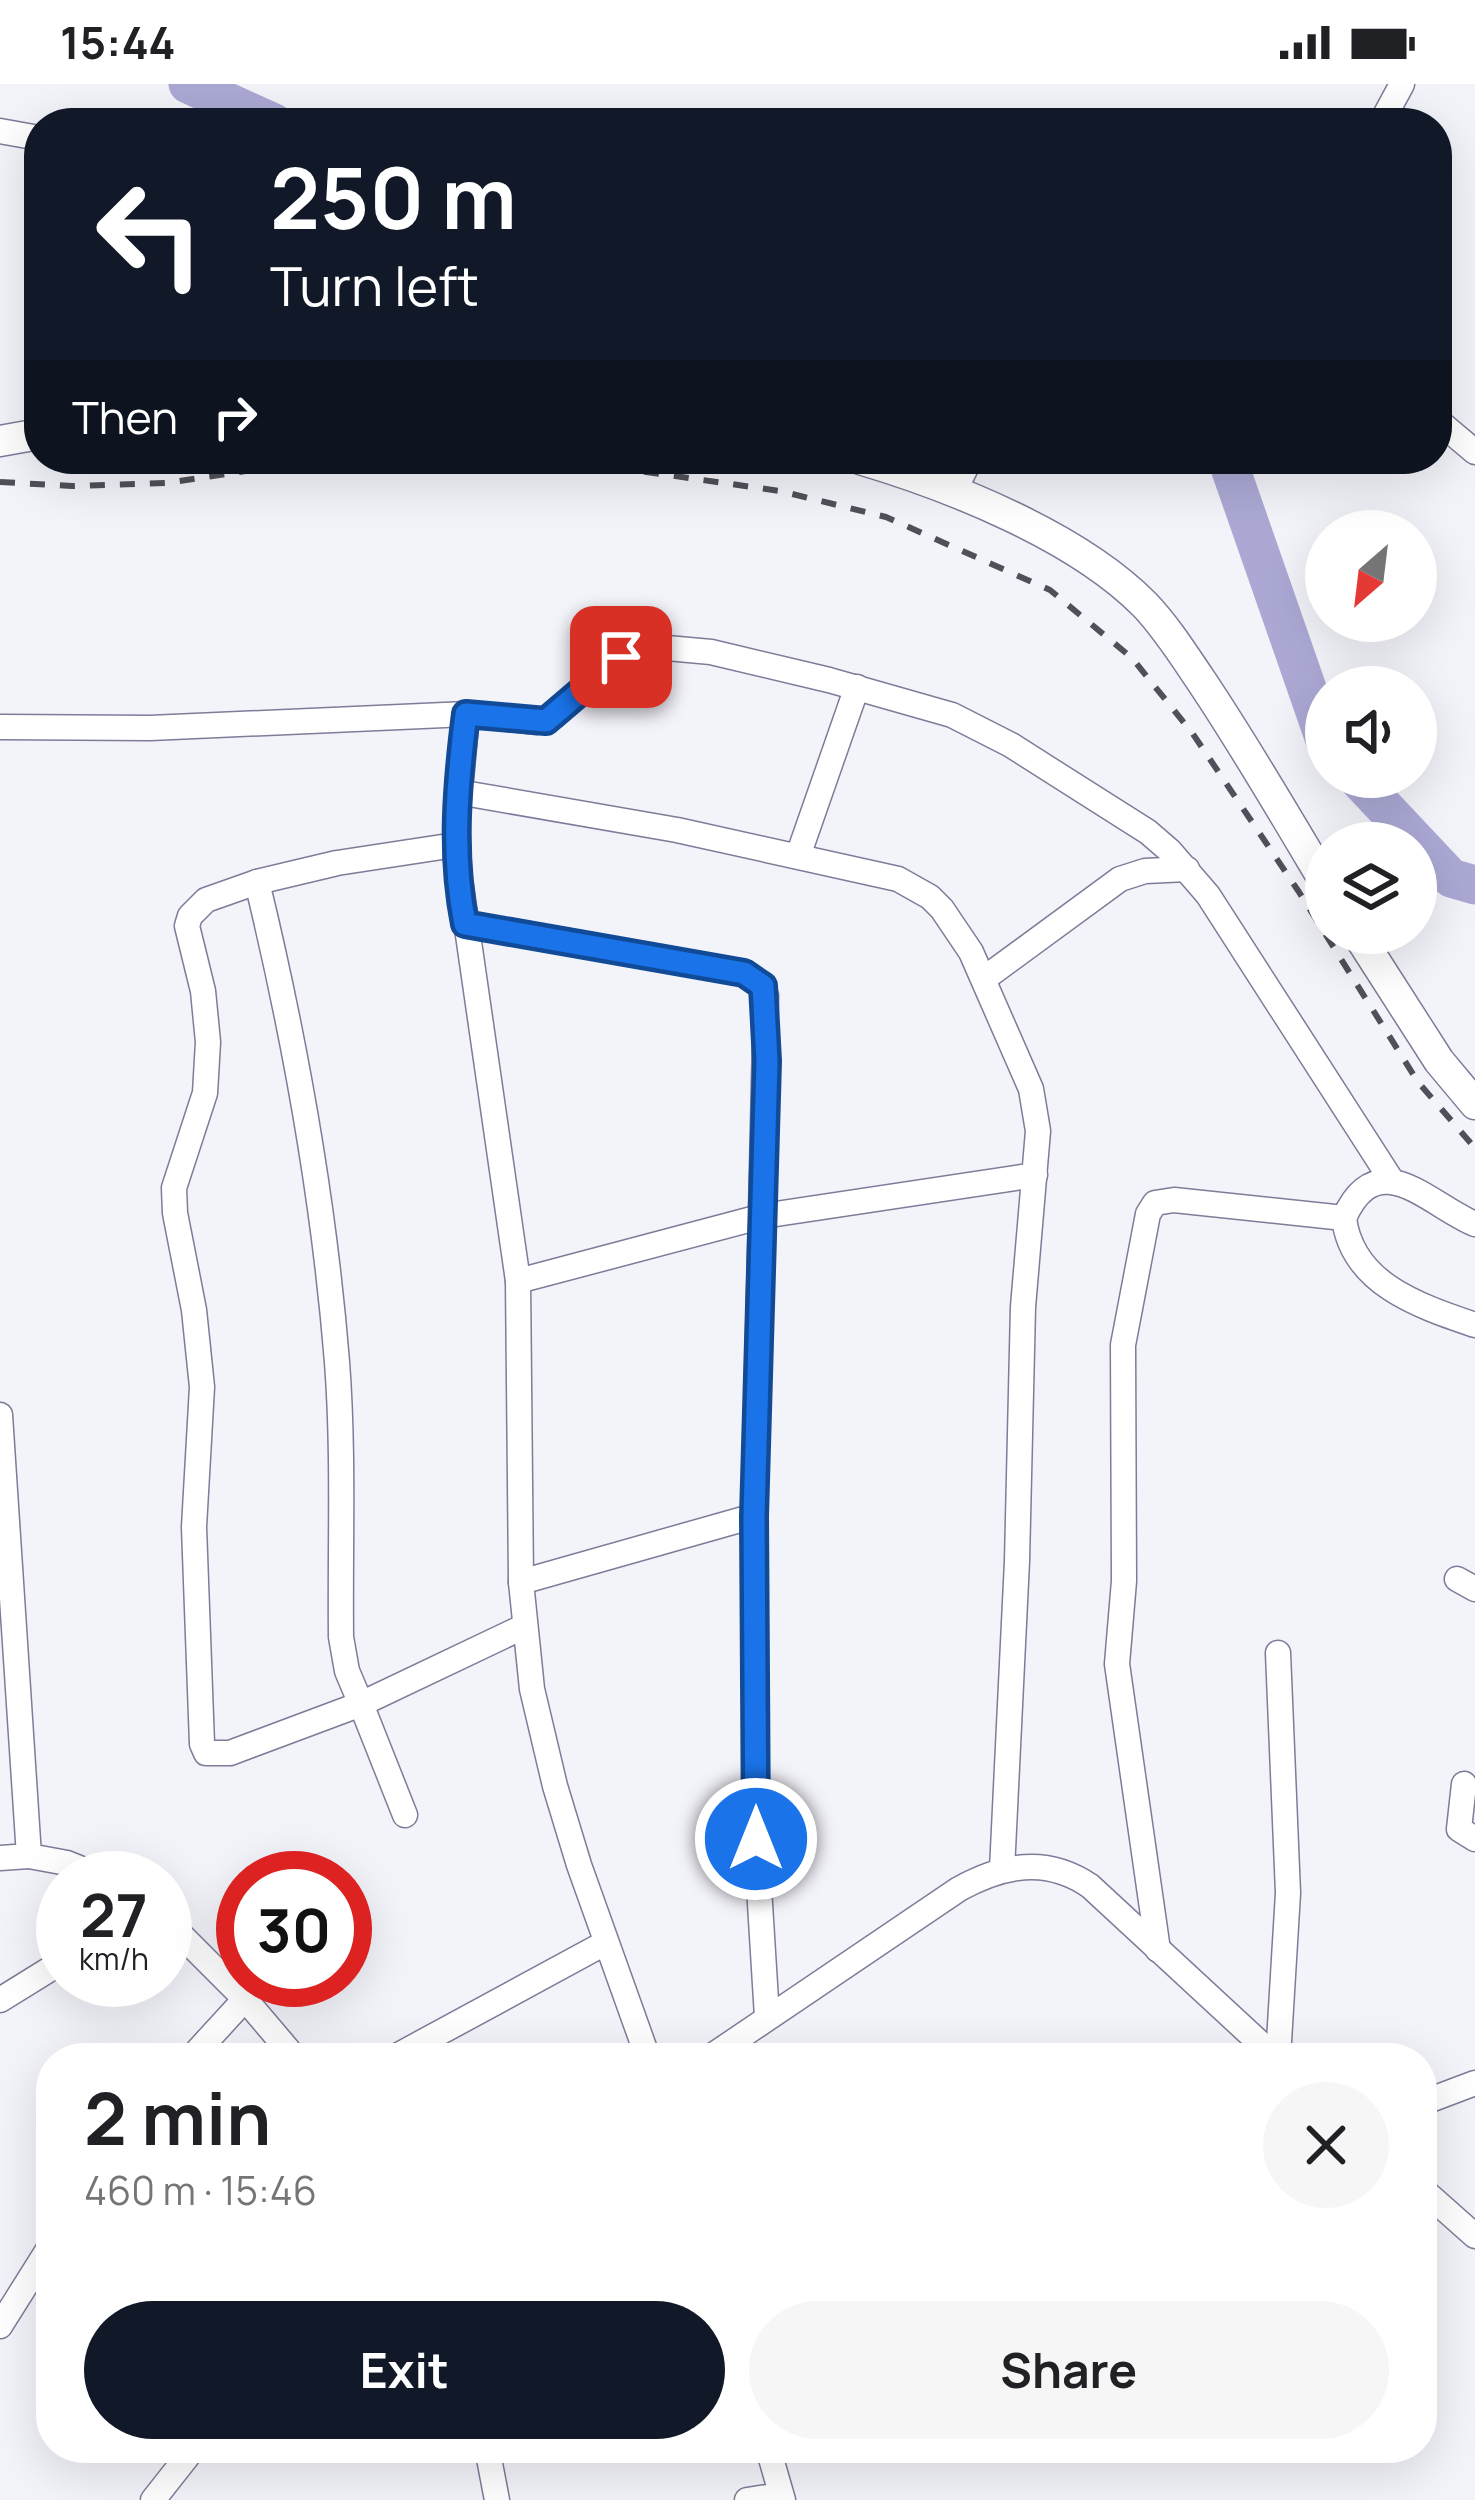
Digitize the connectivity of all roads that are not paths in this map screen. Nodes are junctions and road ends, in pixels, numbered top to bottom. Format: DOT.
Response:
graph roads {
  1 [pos="1452,433"];
  2 [pos="1475,452"];
  3 [pos="906,474"];
  4 [pos="963,474"];
  5 [pos="955,490"];
  6 [pos="856,687"];
  7 [pos="466,714"];
  8 [pos="0,727"];
  9 [pos="458,792"];
  10 [pos="455,845"];
  11 [pos="1305,849"];
  12 [pos="797,856"];
  13 [pos="1186,869"];
  14 [pos="257,882"];
  15 [pos="465,924"];
  16 [pos="1370,954"];
  17 [pos="985,978"];
  18 [pos="1475,1104"];
  19 [pos="1035,1174"];
  20 [pos="1392,1181"];
  21 [pos="763,1216"];
  22 [pos="1344,1218"];
  23 [pos="1475,1224"];
  24 [pos="518,1281"];
  25 [pos="1475,1325"];
  26 [pos="0,1415"];
  27 [pos="754,1516"];
  28 [pos="521,1582"];
  29 [pos="525,1626"];
  30 [pos="1278,1653"];
  31 [pos="361,1704"];
  32 [pos="1464,1784"];
  33 [pos="405,1815"];
  34 [pos="1475,1839"];
  35 [pos="28,1856"];
  36 [pos="36,1857"];
  37 [pos="0,1858"];
  38 [pos="1002,1870"];
  39 [pos="605,1943"];
  40 [pos="192,1946"];
  41 [pos="1158,1951"];
  42 [pos="216,1971"];
  43 [pos="36,1978"];
  44 [pos="0,2000"];
  45 [pos="237,2007"];
  46 [pos="251,2007"];
  47 [pos="766,2017"];
  48 [pos="204,2043"];
  49 [pos="283,2043"];
  50 [pos="421,2043"];
  51 [pos="642,2043"];
  52 [pos="730,2043"];
  53 [pos="1260,2043"];
  54 [pos="1278,2043"];
  55 [pos="1475,2084"];
  56 [pos="1437,2098"];
  57 [pos="1437,2202"];
  58 [pos="1475,2236"];
  59 [pos="36,2269"];
  60 [pos="0,2326"];
  61 [pos="182,2463"];
  62 [pos="490,2463"];
  63 [pos="772,2463"];
  64 [pos="782,2498"];
  65 [pos="153,2500"];
  66 [pos="497,2500"];
  67 [pos="746,2500"];
  1 -- 2 [label="street"];
  3 -- 5 [label="street"];
  4 -- 5 [label="street"];
  5 -- 11 [label="street"];
  6 -- 7 [label="street"];
  6 -- 12 [label="street"];
  6 -- 13 [label="street"];
  7 -- 8 [label="street"];
  7 -- 9 [label="street"];
  9 -- 10 [label="street"];
  9 -- 12 [label="street"];
  10 -- 14 [label="street"];
  10 -- 15 [label="street"];
  12 -- 17 [label="street"];
  13 -- 17 [label="street"];
  13 -- 20 [label="street"];
  14 -- 31 [label="street"];
  14 -- 31 [label="street"];
  15 -- 21 [label="street"];
  15 -- 24 [label="street"];
  16 -- 18 [label="street"];
  17 -- 19 [label="street"];
  19 -- 21 [label="street"];
  19 -- 38 [label="street"];
  20 -- 22 [label="street"];
  20 -- 23 [label="street"];
  21 -- 24 [label="street"];
  21 -- 27 [label="street"];
  22 -- 25 [label="street"];
  22 -- 41 [label="street"];
  24 -- 28 [label="street"];
  26 -- 35 [label="street"];
  27 -- 28 [label="street"];
  27 -- 47 [label="street"];
  28 -- 29 [label="street"];
  29 -- 31 [label="street"];
  29 -- 39 [label="street"];
  30 -- 54 [label="street"];
  31 -- 33 [label="street"];
  32 -- 34 [label="street"];
  35 -- 36 [label="street"];
  35 -- 37 [label="street"];
  38 -- 41 [label="street"];
  38 -- 47 [label="street"];
  39 -- 50 [label="street"];
  39 -- 51 [label="street"];
  40 -- 42 [label="street"];
  41 -- 53 [label="street"];
  43 -- 44 [label="street"];
  45 -- 48 [label="street"];
  46 -- 49 [label="street"];
  47 -- 52 [label="street"];
  55 -- 56 [label="street"];
  57 -- 58 [label="street"];
  59 -- 60 [label="street"];
  61 -- 65 [label="street"];
  62 -- 66 [label="street"];
  63 -- 64 [label="street"];
  64 -- 67 [label="street"];
}
